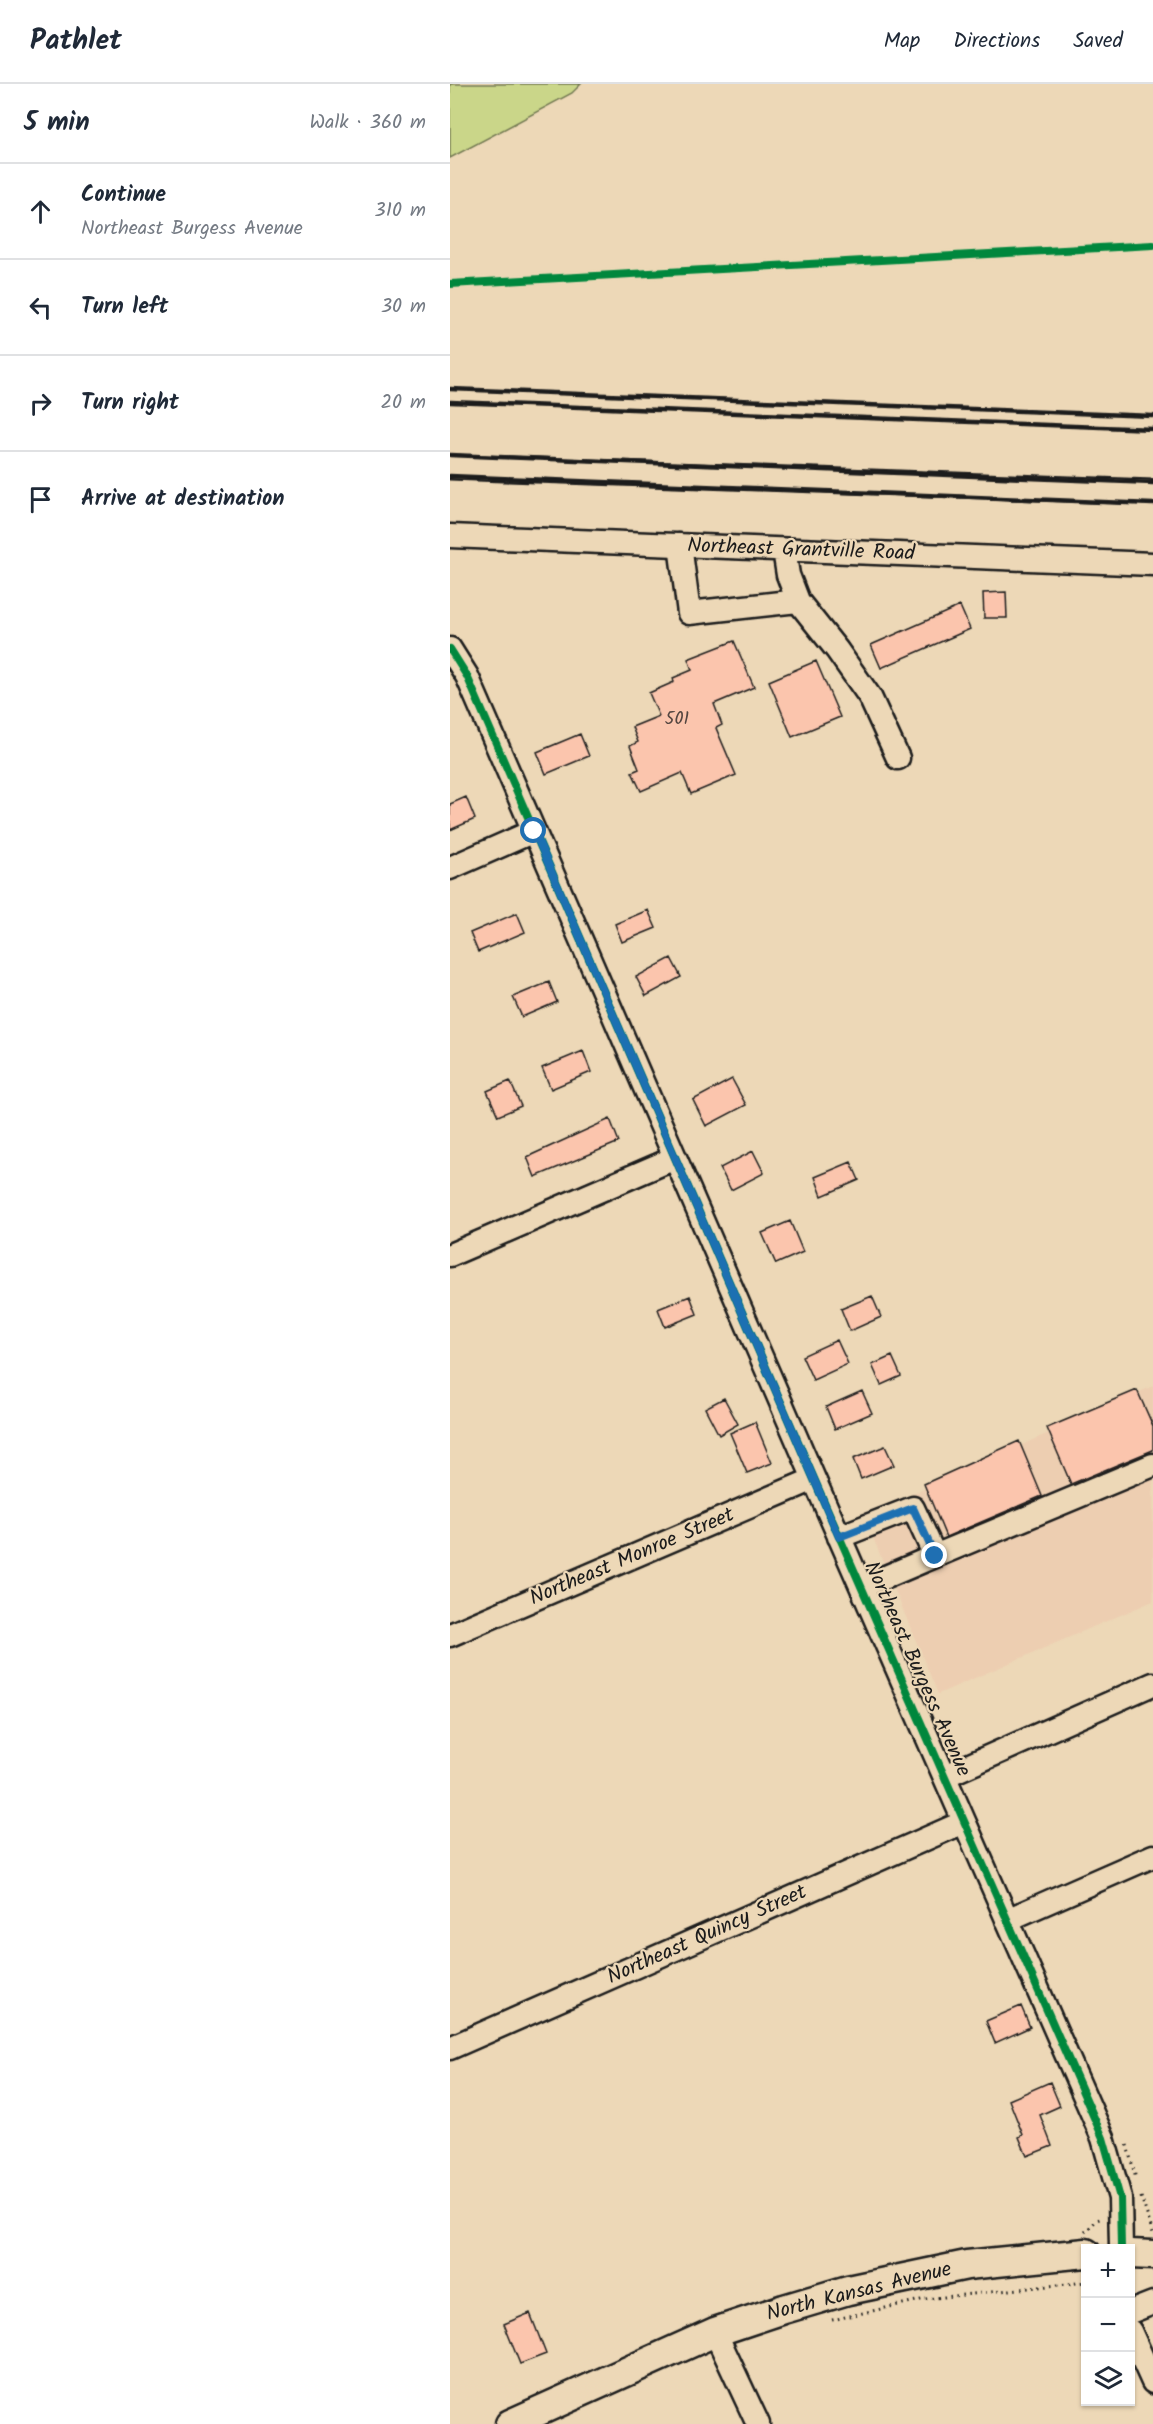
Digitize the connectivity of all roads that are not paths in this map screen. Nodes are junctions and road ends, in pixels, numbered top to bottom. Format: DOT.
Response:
graph roads {
  1 [pos="450,467"];
  2 [pos="1153,492"];
  3 [pos="450,536"];
  4 [pos="680,545"];
  5 [pos="784,550"];
  6 [pos="1153,564"];
  7 [pos="798,601"];
  8 [pos="450,634"];
  9 [pos="450,649"];
  10 [pos="467,676"];
  11 [pos="898,758"];
  12 [pos="534,831"];
  13 [pos="450,868"];
  14 [pos="675,1158"];
  15 [pos="450,1255"];
  16 [pos="1153,1465"];
  17 [pos="814,1479"];
  18 [pos="839,1537"];
  19 [pos="935,1556"];
  20 [pos="862,1587"];
  21 [pos="450,1635"];
  22 [pos="1153,1684"];
  23 [pos="945,1776"];
  24 [pos="964,1822"];
  25 [pos="1153,1856"];
  26 [pos="1007,1920"];
  27 [pos="450,2048"];
  28 [pos="1121,2244"];
  29 [pos="1081,2254"];
  30 [pos="1135,2254"];
  31 [pos="1153,2255"];
  32 [pos="1153,2303"];
  33 [pos="1135,2310"];
  34 [pos="715,2332"];
  35 [pos="1135,2340"];
  36 [pos="1153,2382"];
  37 [pos="528,2420"];
  38 [pos="758,2424"];
  1 -- 2 [label="street"];
  3 -- 4 [label="street, Northeast Grantville Road"];
  4 -- 5 [label="street, Northeast Grantville Road"];
  4 -- 7 [label="street"];
  5 -- 6 [label="street, Northeast Grantville Road"];
  5 -- 7 [label="street"];
  7 -- 11 [label="street"];
  8 -- 10 [label="street"];
  9 -- 10 [label="street, Northeast Burgess Avenue"];
  10 -- 12 [label="street, Northeast Burgess Avenue"];
  12 -- 13 [label="street"];
  12 -- 14 [label="street, Northeast Burgess Avenue"];
  14 -- 15 [label="street"];
  14 -- 17 [label="street, Northeast Burgess Avenue"];
  16 -- 19 [label="street"];
  17 -- 18 [label="street, Northeast Burgess Avenue"];
  17 -- 21 [label="street, Northeast Monroe Street"];
  18 -- 19 [label="street"];
  18 -- 20 [label="street, Northeast Burgess Avenue"];
  19 -- 20 [label="street"];
  20 -- 23 [label="street, Northeast Burgess Avenue"];
  22 -- 23 [label="street"];
  23 -- 24 [label="street, Northeast Burgess Avenue"];
  24 -- 26 [label="street, Northeast Burgess Avenue"];
  24 -- 27 [label="street, Northeast Quincy Street"];
  25 -- 26 [label="street"];
  26 -- 28 [label="street, Northeast Burgess Avenue"];
  29 -- 34 [label="main road, North Kansas Avenue"];
  30 -- 31 [label="main road"];
  32 -- 33 [label="street"];
  34 -- 37 [label="main road, North Kansas Avenue"];
  34 -- 38 [label="street"];
  35 -- 36 [label="street"];
}
